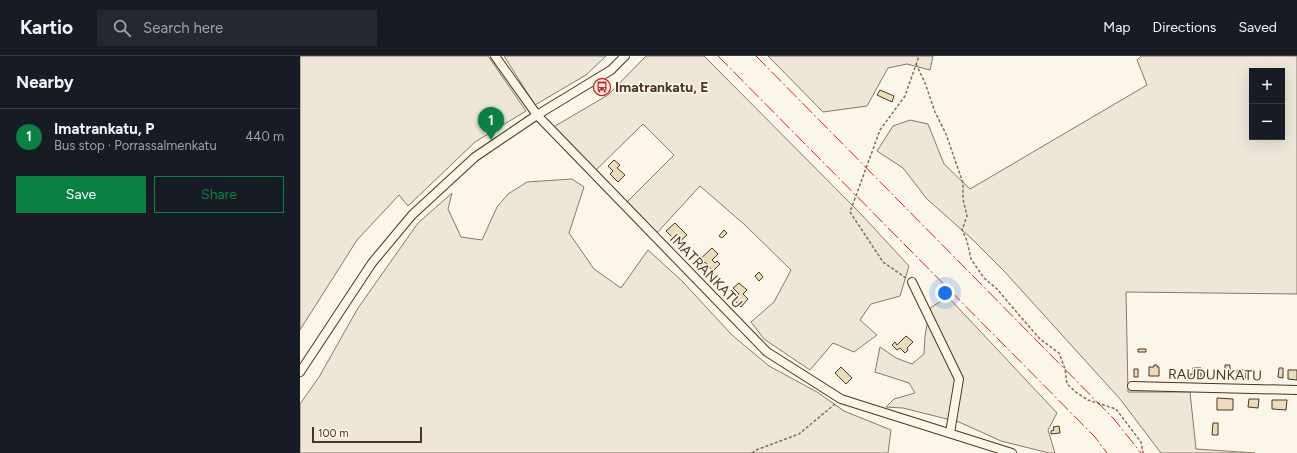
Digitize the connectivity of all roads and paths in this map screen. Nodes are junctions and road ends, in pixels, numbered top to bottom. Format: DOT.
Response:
graph roads {
  1 [pos="495,56"];
  2 [pos="624,56"];
  3 [pos="919,56"];
  4 [pos="916,64"];
  5 [pos="537,116"];
  6 [pos="912,282"];
  7 [pos="300,372"];
  8 [pos="1132,386"];
  9 [pos="1297,390"];
  10 [pos="841,399"];
  11 [pos="950,434"];
  12 [pos="752,453"];
  13 [pos="1012,453"];
  14 [pos="1143,453"];
  1 -- 5 [label="street, IMATRANKATU"];
  2 -- 5 [label="street"];
  3 -- 4 [label="path"];
  4 -- 6 [label="path"];
  4 -- 14 [label="path"];
  5 -- 7 [label="street"];
  5 -- 10 [label="street, IMATRANKATU"];
  6 -- 11 [label="street"];
  8 -- 9 [label="street, RAUDUNKATU"];
  10 -- 11 [label="street, IMATRANKATU"];
  10 -- 12 [label="path"];
  11 -- 13 [label="street, IMATRANKATU"];
}
